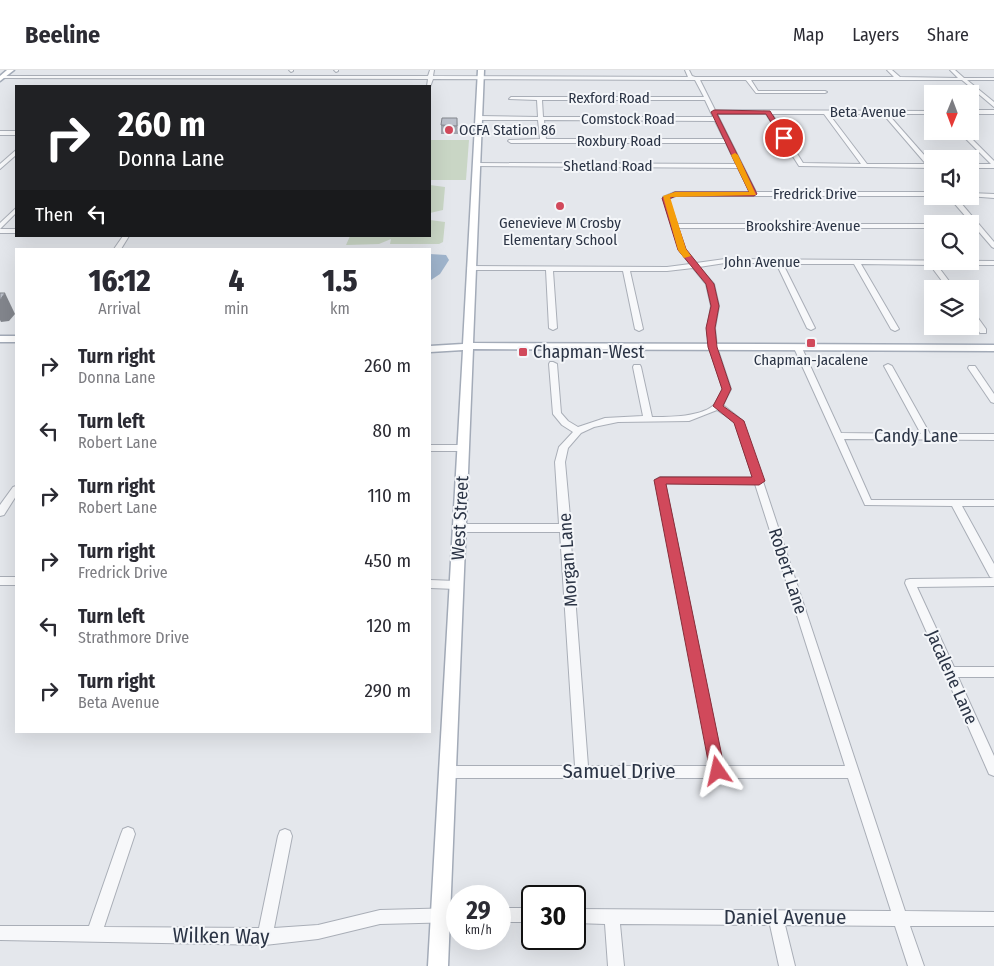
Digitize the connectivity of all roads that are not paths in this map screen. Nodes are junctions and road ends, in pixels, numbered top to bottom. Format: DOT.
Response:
graph roads {
  1 [pos="11,70"];
  2 [pos="96,70"];
  3 [pos="242,70"];
  4 [pos="384,70"];
  5 [pos="432,70"];
  6 [pos="481,70"];
  7 [pos="530,70"];
  8 [pos="629,70"];
  9 [pos="687,70"];
  10 [pos="771,70"];
  11 [pos="889,70"];
  12 [pos="952,70"];
  13 [pos="1,75"];
  14 [pos="56,77"];
  15 [pos="88,77"];
  16 [pos="236,78"];
  17 [pos="292,78"];
  18 [pos="382,79"];
  19 [pos="430,79"];
  20 [pos="480,79"];
  21 [pos="530,79"];
  22 [pos="632,79"];
  23 [pos="697,79"];
  24 [pos="748,79"];
  25 [pos="777,79"];
  26 [pos="815,79"];
  27 [pos="899,79"];
  28 [pos="963,79"];
  29 [pos="994,79"];
  30 [pos="50,83"];
  31 [pos="232,84"];
  32 [pos="288,85"];
  33 [pos="429,85"];
  34 [pos="511,98"];
  35 [pos="539,98"];
  36 [pos="706,98"];
  37 [pos="994,105"];
  38 [pos="714,112"];
  39 [pos="768,112"];
  40 [pos="825,112"];
  41 [pos="884,112"];
  42 [pos="924,112"];
  43 [pos="979,112"];
  44 [pos="994,112"];
  45 [pos="478,118"];
  46 [pos="542,118"];
  47 [pos="717,119"];
  48 [pos="0,133"];
  49 [pos="15,133"];
  50 [pos="970,140"];
  51 [pos="511,141"];
  52 [pos="543,141"];
  53 [pos="728,141"];
  54 [pos="15,153"];
  55 [pos="924,157"];
  56 [pos="476,165"];
  57 [pos="994,165"];
  58 [pos="740,166"];
  59 [pos="866,166"];
  60 [pos="924,166"];
  61 [pos="979,166"];
  62 [pos="0,167"];
  63 [pos="754,194"];
  64 [pos="924,194"];
  65 [pos="979,196"];
  66 [pos="994,196"];
  67 [pos="15,211"];
  68 [pos="674,226"];
  69 [pos="924,226"];
  70 [pos="0,227"];
  71 [pos="0,231"];
  72 [pos="15,232"];
  73 [pos="979,232"];
  74 [pos="125,237"];
  75 [pos="994,246"];
  76 [pos="118,248"];
  77 [pos="778,261"];
  78 [pos="856,262"];
  79 [pos="924,263"];
  80 [pos="979,263"];
  81 [pos="994,263"];
  82 [pos="694,265"];
  83 [pos="471,268"];
  84 [pos="549,269"];
  85 [pos="626,270"];
  86 [pos="937,270"];
  87 [pos="945,280"];
  88 [pos="979,325"];
  89 [pos="552,328"];
  90 [pos="811,328"];
  91 [pos="639,329"];
  92 [pos="894,329"];
  93 [pos="983,331"];
  94 [pos="0,339"];
  95 [pos="15,339"];
  96 [pos="431,342"];
  97 [pos="0,346"];
  98 [pos="15,346"];
  99 [pos="468,346"];
  100 [pos="712,347"];
  101 [pos="798,348"];
  102 [pos="994,348"];
  103 [pos="431,349"];
  104 [pos="553,364"];
  105 [pos="888,366"];
  106 [pos="637,368"];
  107 [pos="972,368"];
  108 [pos="994,400"];
  109 [pos="718,406"];
  110 [pos="648,419"];
  111 [pos="578,432"];
  112 [pos="838,436"];
  113 [pos="927,436"];
  114 [pos="994,437"];
  115 [pos="431,448"];
  116 [pos="462,448"];
  117 [pos="759,481"];
  118 [pos="15,490"];
  119 [pos="955,503"];
  120 [pos="994,503"];
  121 [pos="0,513"];
  122 [pos="459,528"];
  123 [pos="566,528"];
  124 [pos="994,574"];
  125 [pos="0,581"];
  126 [pos="15,581"];
  127 [pos="994,582"];
  128 [pos="431,584"];
  129 [pos="456,585"];
  130 [pos="950,672"];
  131 [pos="994,672"];
  132 [pos="994,770"];
  133 [pos="582,771"];
  134 [pos="718,771"];
  135 [pos="447,772"];
  136 [pos="852,772"];
  137 [pos="128,834"];
  138 [pos="285,836"];
  139 [pos="449,885"];
  140 [pos="446,915"];
  141 [pos="586,916"];
  142 [pos="612,916"];
  143 [pos="776,918"];
  144 [pos="900,918"];
  145 [pos="994,919"];
  146 [pos="446,929"];
  147 [pos="0,933"];
  148 [pos="94,934"];
  149 [pos="265,937"];
  150 [pos="438,966"];
  151 [pos="616,966"];
  152 [pos="787,966"];
  153 [pos="916,966"];
  1 -- 13 [label="main road"];
  2 -- 15 [label="street"];
  3 -- 16 [label="street"];
  4 -- 18 [label="street"];
  5 -- 19 [label="street"];
  6 -- 20 [label="main road, West Street"];
  7 -- 21 [label="street"];
  8 -- 22 [label="street"];
  9 -- 23 [label="street"];
  10 -- 25 [label="street"];
  11 -- 27 [label="street"];
  12 -- 28 [label="street"];
  13 -- 14 [label="street"];
  14 -- 15 [label="street"];
  14 -- 30 [label="street"];
  15 -- 16 [label="street"];
  16 -- 17 [label="street"];
  16 -- 31 [label="street"];
  17 -- 18 [label="street"];
  17 -- 32 [label="street"];
  18 -- 19 [label="street"];
  19 -- 20 [label="street"];
  19 -- 33 [label="street"];
  20 -- 21 [label="street"];
  20 -- 45 [label="main road, West Street"];
  21 -- 22 [label="street"];
  22 -- 23 [label="street"];
  23 -- 24 [label="street"];
  23 -- 36 [label="street"];
  24 -- 25 [label="street"];
  24 -- 26 [label="street"];
  25 -- 26 [label="street"];
  26 -- 27 [label="street"];
  27 -- 28 [label="street"];
  28 -- 29 [label="street"];
  28 -- 37 [label="street"];
  34 -- 35 [label="street, Rexford Road"];
  35 -- 36 [label="street, Rexford Road"];
  35 -- 46 [label="street"];
  36 -- 38 [label="street"];
  38 -- 39 [label="street, Beta Avenue"];
  38 -- 47 [label="street"];
  39 -- 40 [label="street, Beta Avenue"];
  39 -- 59 [label="street"];
  40 -- 41 [label="street, Beta Avenue"];
  40 -- 59 [label="street"];
  41 -- 42 [label="street, Beta Avenue"];
  41 -- 55 [label="street"];
  43 -- 44 [label="street"];
  45 -- 46 [label="street, Comstock Road"];
  45 -- 56 [label="main road, West Street"];
  46 -- 47 [label="street, Comstock Road"];
  46 -- 52 [label="street"];
  47 -- 53 [label="street"];
  48 -- 49 [label="street"];
  50 -- 57 [label="street"];
  51 -- 52 [label="street, Roxbury Road"];
  52 -- 53 [label="street, Roxbury Road"];
  53 -- 58 [label="street"];
  54 -- 62 [label="street"];
  56 -- 58 [label="street, Shetland Road"];
  56 -- 83 [label="main road, West Street"];
  57 -- 61 [label="street"];
  58 -- 63 [label="street"];
  59 -- 60 [label="street"];
  63 -- 64 [label="street, Fredrick Drive"];
  63 -- 68 [label="street, Fredrick Drive"];
  65 -- 66 [label="street"];
  67 -- 70 [label="street"];
  68 -- 69 [label="street, Brookshire Avenue"];
  68 -- 82 [label="street"];
  71 -- 72 [label="street"];
  73 -- 75 [label="street"];
  74 -- 76 [label="street"];
  77 -- 78 [label="street, John Avenue"];
  77 -- 82 [label="street, John Avenue"];
  77 -- 90 [label="street"];
  78 -- 79 [label="street, John Avenue"];
  78 -- 92 [label="street"];
  80 -- 81 [label="street, John Avenue"];
  82 -- 85 [label="street, John Avenue"];
  82 -- 100 [label="street"];
  83 -- 84 [label="street, John Avenue"];
  83 -- 99 [label="main road, West Street"];
  84 -- 85 [label="street, John Avenue"];
  84 -- 89 [label="street"];
  85 -- 91 [label="street"];
  86 -- 87 [label="street"];
  88 -- 93 [label="street"];
  94 -- 95 [label="main road"];
  96 -- 99 [label="main road"];
  97 -- 98 [label="main road"];
  99 -- 100 [label="main road"];
  99 -- 103 [label="main road"];
  99 -- 116 [label="main road, West Street"];
  100 -- 101 [label="main road"];
  100 -- 109 [label="street"];
  101 -- 102 [label="main road"];
  101 -- 112 [label="street"];
  104 -- 111 [label="street"];
  105 -- 113 [label="street"];
  106 -- 110 [label="street"];
  107 -- 108 [label="street"];
  109 -- 110 [label="street"];
  109 -- 117 [label="street, Robert Lane"];
  110 -- 111 [label="street"];
  111 -- 123 [label="street, Morgan Lane"];
  112 -- 113 [label="street, Candy Lane"];
  112 -- 119 [label="street"];
  113 -- 114 [label="street, Candy Lane"];
  115 -- 116 [label="street"];
  116 -- 122 [label="main road, West Street"];
  117 -- 134 [label="street"];
  117 -- 136 [label="street, Robert Lane"];
  118 -- 121 [label="street"];
  119 -- 120 [label="street"];
  119 -- 124 [label="street"];
  122 -- 123 [label="street"];
  122 -- 129 [label="main road, West Street"];
  123 -- 133 [label="street, Morgan Lane"];
  125 -- 126 [label="street"];
  127 -- 130 [label="street, Jacalene Lane"];
  128 -- 129 [label="street"];
  129 -- 135 [label="main road, West Street"];
  130 -- 131 [label="street"];
  130 -- 132 [label="street, Jacalene Lane"];
  133 -- 134 [label="street, Samuel Drive"];
  133 -- 135 [label="street, Samuel Drive"];
  134 -- 136 [label="street, Samuel Drive"];
  135 -- 139 [label="main road, West Street"];
  136 -- 144 [label="street, Robert Lane"];
  137 -- 148 [label="street"];
  138 -- 149 [label="street"];
  140 -- 149 [label="street, Wilken Way"];
  141 -- 142 [label="street, Daniel Avenue"];
  142 -- 143 [label="street, Daniel Avenue"];
  142 -- 151 [label="street"];
  143 -- 144 [label="street, Daniel Avenue"];
  143 -- 152 [label="street"];
  144 -- 145 [label="street, Daniel Avenue"];
  144 -- 153 [label="street, Robert Lane"];
  146 -- 150 [label="main road, West Street"];
  147 -- 148 [label="street, Wilken Way"];
  148 -- 149 [label="street, Wilken Way"];
}
